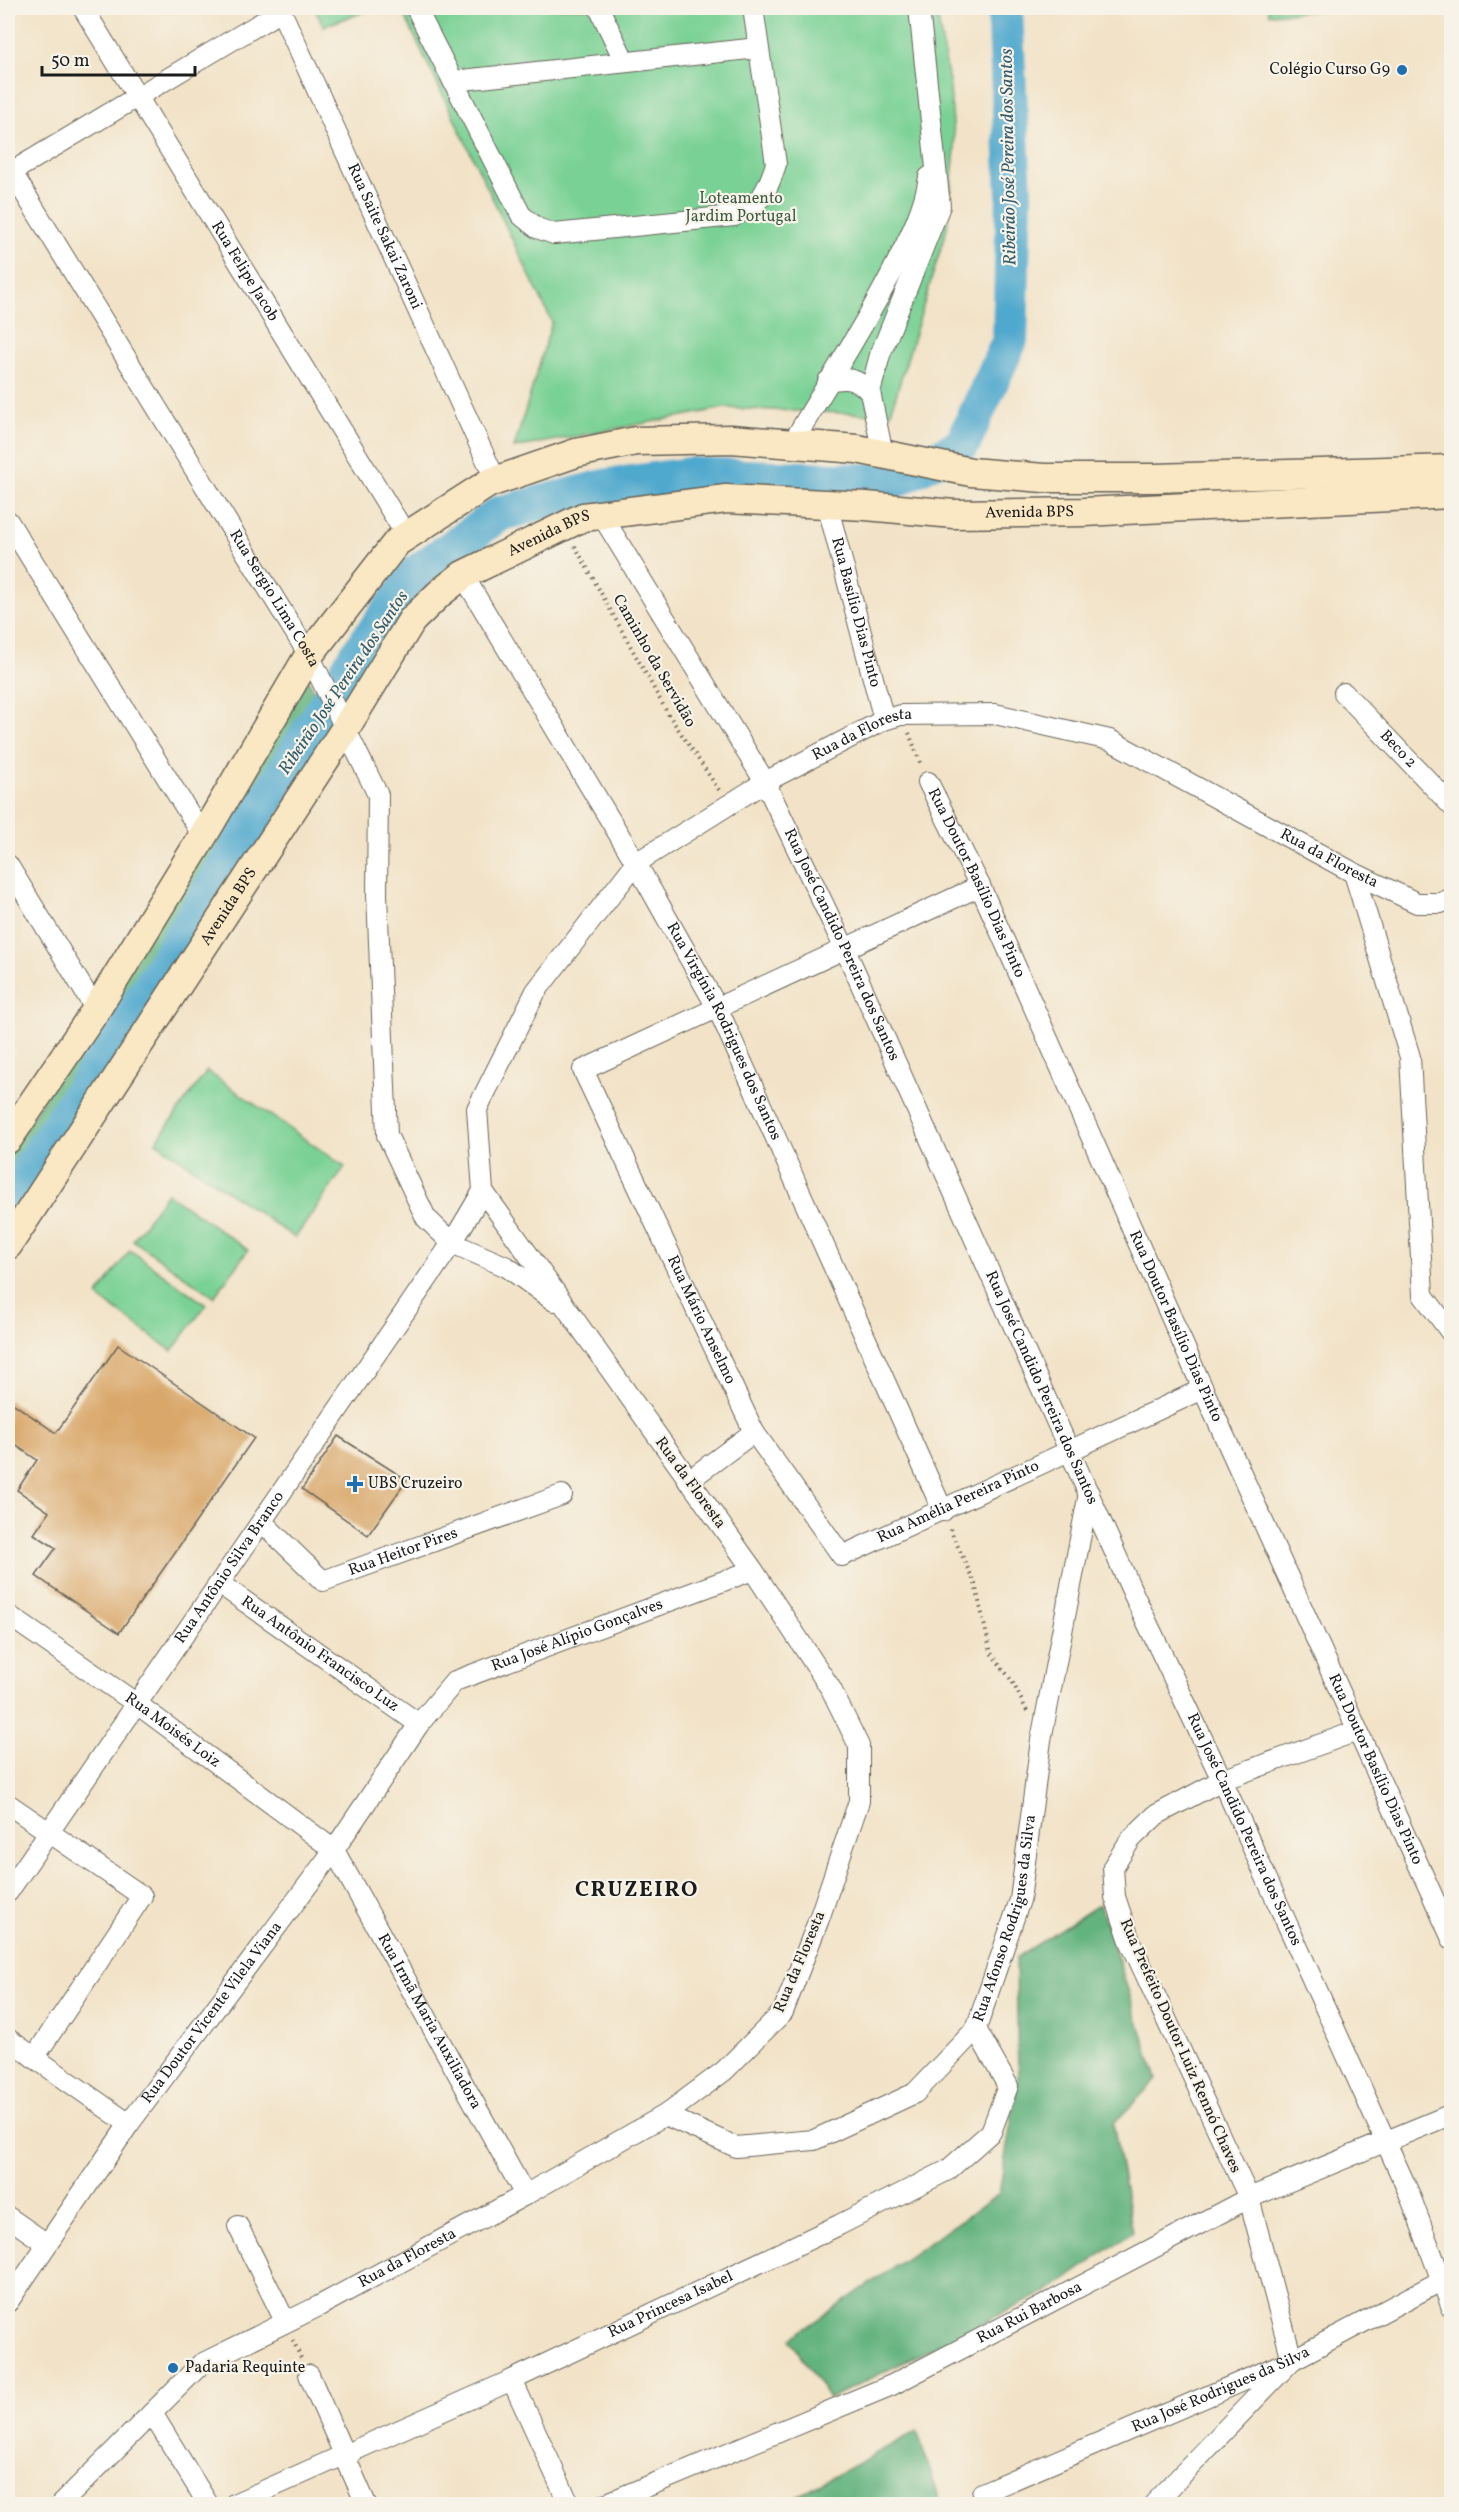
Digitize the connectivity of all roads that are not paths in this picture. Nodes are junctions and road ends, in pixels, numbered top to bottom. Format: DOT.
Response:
graph roads {
  1 [pos="83,8"];
  2 [pos="416,8"];
  3 [pos="598,8"];
  4 [pos="753,8"];
  5 [pos="919,8"];
  6 [pos="758,48"];
  7 [pos="625,62"];
  8 [pos="453,81"];
  9 [pos="138,96"];
  10 [pos="934,147"];
  11 [pos="9,171"];
  12 [pos="828,381"];
  13 [pos="870,392"];
  14 [pos="792,444"];
  15 [pos="893,455"];
  16 [pos="1452,469"];
  17 [pos="491,470"];
  18 [pos="1452,494"];
  19 [pos="827,504"];
  20 [pos="600,514"];
  21 [pos="8,521"];
  22 [pos="406,536"];
  23 [pos="463,575"];
  24 [pos="310,659"];
  25 [pos="1344,693"];
  26 [pos="893,718"];
  27 [pos="344,727"];
  28 [pos="765,782"];
  29 [pos="928,782"];
  30 [pos="1452,806"];
  31 [pos="203,836"];
  32 [pos="636,863"];
  33 [pos="8,865"];
  34 [pos="1354,873"];
  35 [pos="980,886"];
  36 [pos="1452,898"];
  37 [pos="845,949"];
  38 [pos="718,1009"];
  39 [pos="96,1010"];
  40 [pos="8,1138"];
  41 [pos="483,1191"];
  42 [pos="452,1243"];
  43 [pos="8,1245"];
  44 [pos="566,1309"];
  45 [pos="1452,1334"];
  46 [pos="1203,1389"];
  47 [pos="754,1432"];
  48 [pos="1070,1450"];
  49 [pos="688,1481"];
  50 [pos="1089,1493"];
  51 [pos="562,1495"];
  52 [pos="943,1511"];
  53 [pos="262,1522"];
  54 [pos="842,1556"];
  55 [pos="753,1570"];
  56 [pos="220,1584"];
  57 [pos="8,1614"];
  58 [pos="137,1704"];
  59 [pos="419,1724"];
  60 [pos="1357,1731"];
  61 [pos="1222,1780"];
  62 [pos="8,1804"];
  63 [pos="49,1832"];
  64 [pos="333,1850"];
  65 [pos="8,1892"];
  66 [pos="1452,1939"];
  67 [pos="976,2030"];
  68 [pos="8,2039"];
  69 [pos="34,2058"];
  70 [pos="1452,2114"];
  71 [pos="665,2115"];
  72 [pos="129,2124"];
  73 [pos="1385,2143"];
  74 [pos="525,2195"];
  75 [pos="1249,2198"];
  76 [pos="8,2217"];
  77 [pos="238,2226"];
  78 [pos="47,2244"];
  79 [pos="1446,2278"];
  80 [pos="8,2302"];
  81 [pos="1452,2308"];
  82 [pos="285,2321"];
  83 [pos="1292,2360"];
  84 [pos="309,2375"];
  85 [pos="512,2380"];
  86 [pos="152,2413"];
  87 [pos="345,2454"];
  88 [pos="982,2493"];
  89 [pos="61,2505"];
  90 [pos="208,2505"];
  91 [pos="234,2505"];
  92 [pos="366,2505"];
  93 [pos="569,2505"];
  94 [pos="605,2505"];
  95 [pos="1154,2505"];
  1 -- 9 [label="street, Rua Felipe Jacob"];
  2 -- 8 [label="street"];
  3 -- 7 [label="street"];
  4 -- 6 [label="street"];
  5 -- 10 [label="street"];
  6 -- 7 [label="street"];
  6 -- 8 [label="street"];
  7 -- 8 [label="street"];
  9 -- 11 [label="street"];
  9 -- 17 [label="street, Rua Saite Sakai Zaroni"];
  9 -- 22 [label="street, Rua Felipe Jacob"];
  10 -- 12 [label="street"];
  10 -- 13 [label="street"];
  11 -- 24 [label="street, Rua Sergio Lima Costa"];
  12 -- 13 [label="street"];
  12 -- 14 [label="street"];
  13 -- 15 [label="street"];
  14 -- 15 [label="main road"];
  14 -- 17 [label="main road"];
  15 -- 16 [label="main road"];
  17 -- 22 [label="main road"];
  18 -- 19 [label="main road, Avenida BPS"];
  19 -- 20 [label="main road, Avenida BPS"];
  19 -- 26 [label="street, Rua Basílio Dias Pinto"];
  20 -- 23 [label="main road, Avenida BPS"];
  20 -- 28 [label="street, Rua José Candido Pereira dos Santos"];
  21 -- 31 [label="street"];
  22 -- 24 [label="main road"];
  23 -- 27 [label="main road, Avenida BPS"];
  23 -- 32 [label="street, Rua Virgínia Rodrigues dos Santos"];
  24 -- 27 [label="street, Rua Sergio Lima Costa"];
  24 -- 31 [label="main road"];
  25 -- 30 [label="street, Beco 2"];
  26 -- 28 [label="street, Rua da Floresta"];
  26 -- 34 [label="street, Rua da Floresta"];
  27 -- 42 [label="street, Rua Sergio Lima Costa"];
  27 -- 43 [label="main road, Avenida BPS"];
  28 -- 32 [label="street, Rua da Floresta"];
  28 -- 37 [label="street, Rua José Candido Pereira dos Santos"];
  29 -- 35 [label="street, Rua Doutor Basílio Dias Pinto"];
  31 -- 39 [label="main road"];
  32 -- 38 [label="street, Rua Virgínia Rodrigues dos Santos"];
  32 -- 41 [label="street, Rua da Floresta"];
  33 -- 39 [label="street"];
  34 -- 36 [label="street, Rua da Floresta"];
  34 -- 45 [label="street"];
  35 -- 37 [label="street"];
  35 -- 46 [label="street, Rua Doutor Basílio Dias Pinto"];
  37 -- 38 [label="street"];
  37 -- 48 [label="street, Rua José Candido Pereira dos Santos"];
  38 -- 47 [label="street, Rua Mário Anselmo"];
  38 -- 52 [label="street, Rua Virgínia Rodrigues dos Santos"];
  39 -- 40 [label="main road"];
  41 -- 42 [label="street"];
  41 -- 44 [label="street, Rua da Floresta"];
  42 -- 44 [label="street"];
  42 -- 53 [label="street, Rua Antônio Silva Branco"];
  44 -- 49 [label="street, Rua da Floresta"];
  46 -- 48 [label="street, Rua Amélia Pereira Pinto"];
  46 -- 60 [label="street, Rua Doutor Basílio Dias Pinto"];
  47 -- 49 [label="street"];
  47 -- 54 [label="street, Rua Mário Anselmo"];
  48 -- 50 [label="street, Rua José Candido Pereira dos Santos"];
  48 -- 52 [label="street, Rua Amélia Pereira Pinto"];
  49 -- 55 [label="street, Rua da Floresta"];
  50 -- 61 [label="street, Rua José Candido Pereira dos Santos"];
  50 -- 67 [label="street, Rua Afonso Rodrigues da Silva"];
  51 -- 53 [label="street, Rua Heitor Pires"];
  52 -- 54 [label="street, Rua Amélia Pereira Pinto"];
  53 -- 56 [label="street, Rua Antônio Silva Branco"];
  55 -- 59 [label="street, Rua José Alípio Gonçalves"];
  55 -- 71 [label="street, Rua da Floresta"];
  56 -- 58 [label="street, Rua Antônio Silva Branco"];
  56 -- 59 [label="street, Rua Antônio Francisco Luz"];
  57 -- 58 [label="street, Rua Moisés Loiz"];
  58 -- 63 [label="street, Rua Antônio Silva Branco"];
  58 -- 64 [label="street, Rua Moisés Loiz"];
  59 -- 64 [label="street, Rua Doutor Vicente Vilela Viana"];
  60 -- 61 [label="street, Rua Prefeito Doutor Luiz Rennó Chaves"];
  60 -- 66 [label="street, Rua Doutor Basílio Dias Pinto"];
  61 -- 73 [label="street, Rua José Candido Pereira dos Santos"];
  61 -- 75 [label="street, Rua Prefeito Doutor Luiz Rennó Chaves"];
  62 -- 63 [label="street"];
  63 -- 65 [label="street, Rua Antônio Silva Branco"];
  63 -- 69 [label="street"];
  64 -- 72 [label="street, Rua Doutor Vicente Vilela Viana"];
  64 -- 74 [label="street, Rua Irmã Maria Auxiliadora"];
  67 -- 71 [label="street, Rua Afonso Rodrigues da Silva"];
  67 -- 85 [label="street, Rua Princesa Isabel"];
  68 -- 69 [label="street"];
  69 -- 72 [label="street"];
  70 -- 73 [label="street, Rua Rui Barbosa"];
  71 -- 74 [label="street, Rua da Floresta"];
  72 -- 78 [label="street, Rua Doutor Vicente Vilela Viana"];
  73 -- 75 [label="street, Rua Rui Barbosa"];
  73 -- 79 [label="street, Rua José Candido Pereira dos Santos"];
  74 -- 82 [label="street, Rua da Floresta"];
  75 -- 83 [label="street, Rua Prefeito Doutor Luiz Rennó Chaves"];
  75 -- 94 [label="street, Rua Rui Barbosa"];
  76 -- 78 [label="street"];
  77 -- 82 [label="street"];
  78 -- 80 [label="street, Rua Doutor Vicente Vilela Viana"];
  79 -- 81 [label="street, Rua José Candido Pereira dos Santos"];
  79 -- 83 [label="street, Rua José Rodrigues da Silva"];
  82 -- 86 [label="street, Rua da Floresta"];
  83 -- 88 [label="street, Rua José Rodrigues da Silva"];
  83 -- 95 [label="street"];
  84 -- 87 [label="street"];
  85 -- 87 [label="street, Rua Princesa Isabel"];
  85 -- 93 [label="street"];
  86 -- 89 [label="street, Rua da Floresta"];
  86 -- 90 [label="street"];
  87 -- 91 [label="street, Rua Princesa Isabel"];
  87 -- 92 [label="street"];
}
